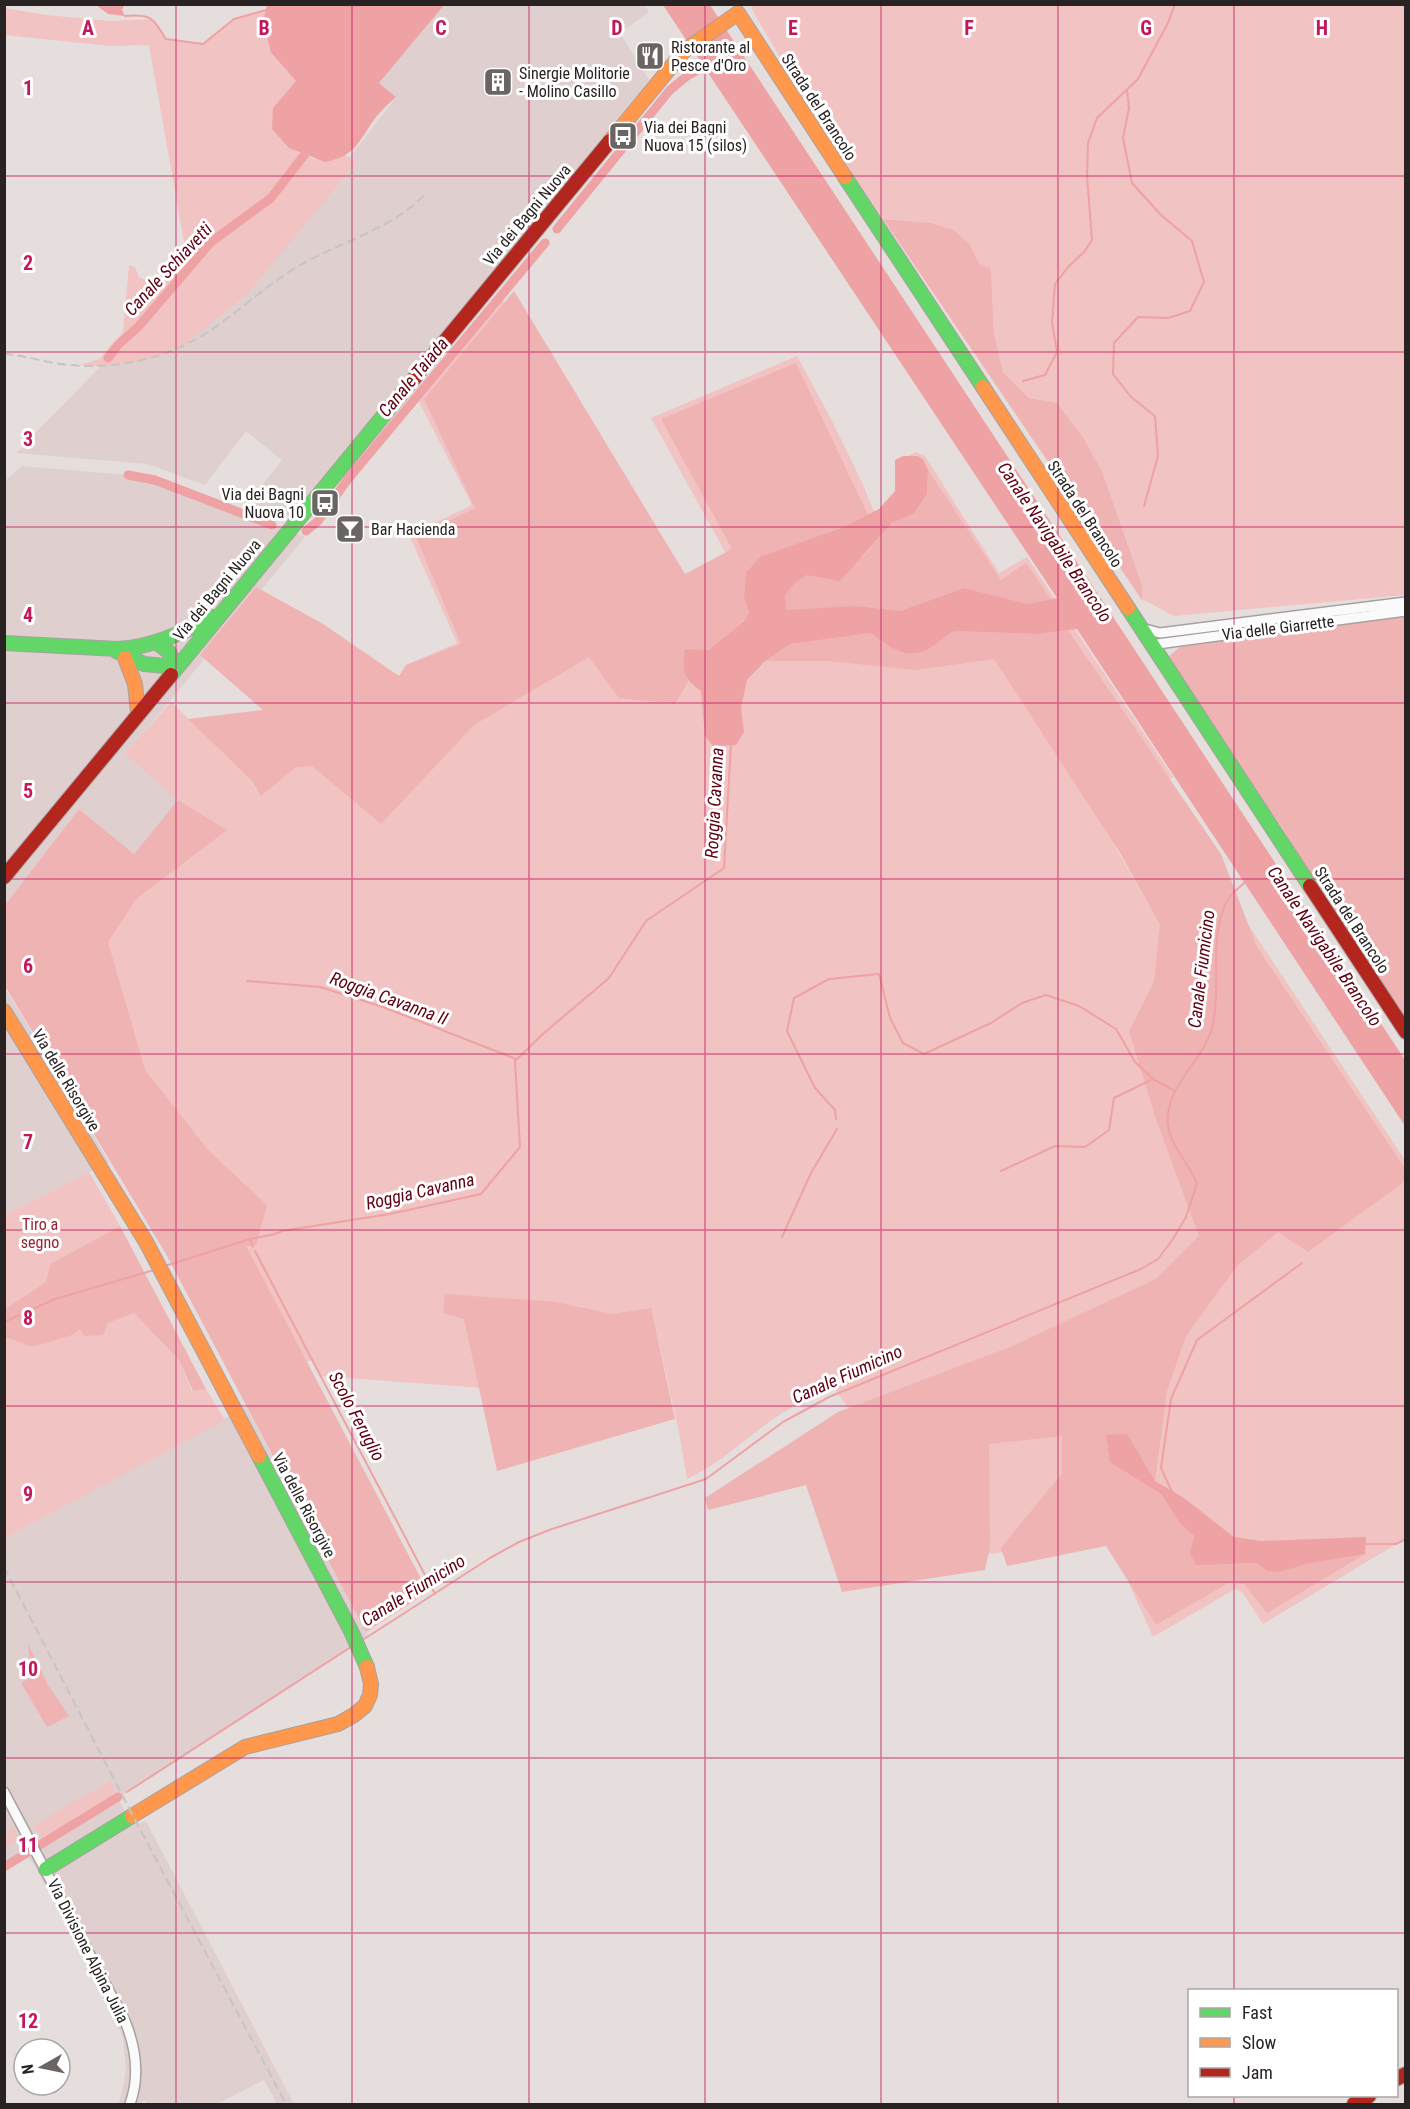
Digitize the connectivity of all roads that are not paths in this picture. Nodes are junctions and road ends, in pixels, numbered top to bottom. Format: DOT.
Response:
graph roads {
  1 [pos="740,9"];
  2 [pos="1406,602"];
  3 [pos="1406,611"];
  4 [pos="218,615"];
  5 [pos="1148,641"];
  6 [pos="156,642"];
  7 [pos="4,643"];
  8 [pos="121,654"];
  9 [pos="175,667"];
  10 [pos="138,712"];
  11 [pos="4,877"];
  12 [pos="4,1011"];
  13 [pos="1406,1032"];
  14 [pos="4,1792"];
  15 [pos="46,1869"];
  16 [pos="130,2104"];
  1 -- 4 [label="street, Via dei Bagni Nuova"];
  1 -- 5 [label="street, Strada del Brancolo"];
  2 -- 5 [label="street, Via delle Giarrette"];
  3 -- 5 [label="street, Via delle Giarrette"];
  4 -- 6 [label="street"];
  4 -- 9 [label="street, Via dei Bagni Nuova"];
  5 -- 13 [label="street, Strada del Brancolo"];
  6 -- 8 [label="street"];
  6 -- 9 [label="street"];
  7 -- 8 [label="street"];
  8 -- 9 [label="street"];
  8 -- 10 [label="street"];
  9 -- 10 [label="street, Via dei Bagni Nuova"];
  10 -- 11 [label="street, Via dei Bagni Nuova"];
  12 -- 15 [label="street, Via delle Risorgive"];
  14 -- 15 [label="street, Via Divisione Alpina Julia"];
  15 -- 16 [label="street, Via Divisione Alpina Julia"];
}
